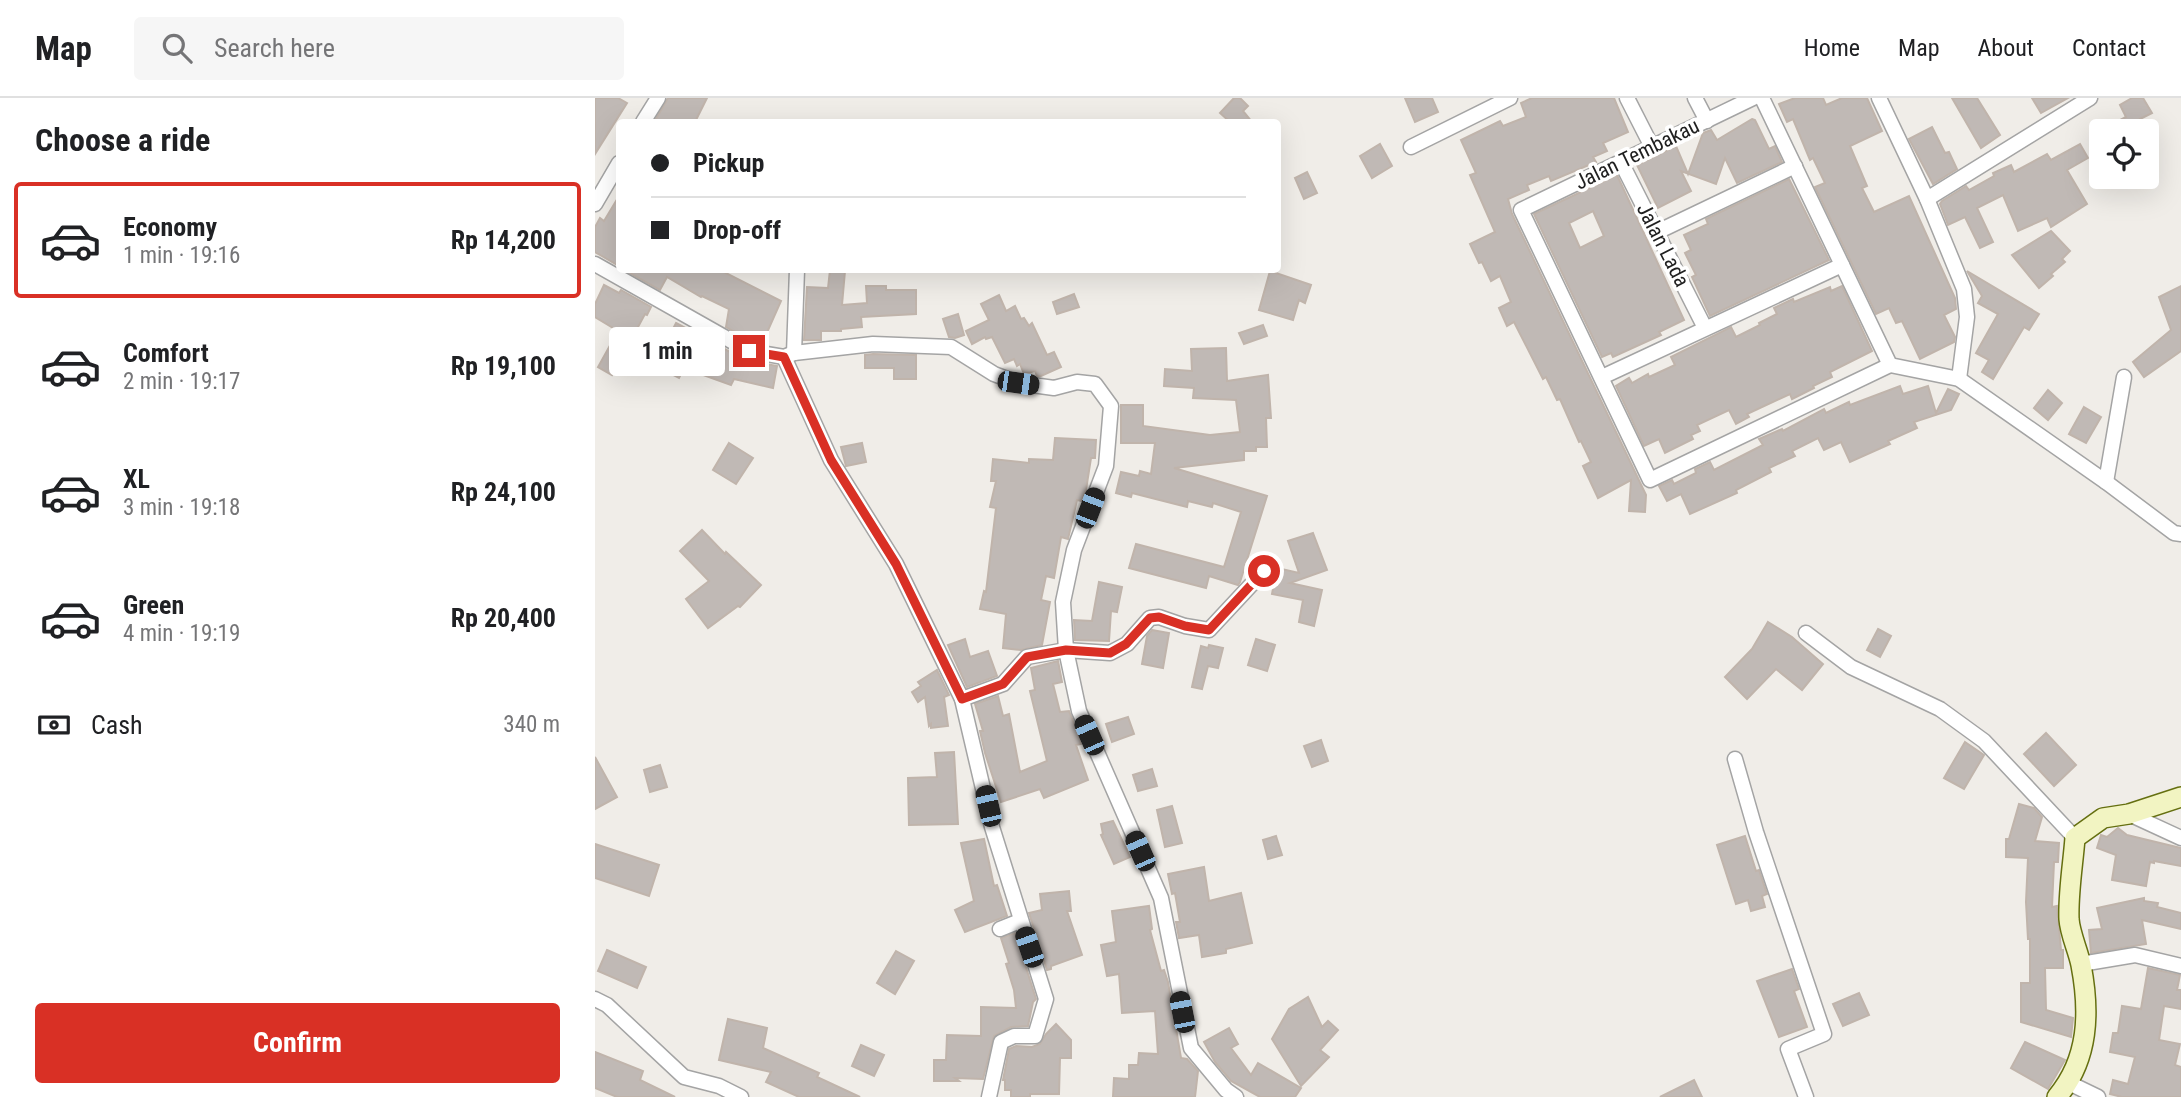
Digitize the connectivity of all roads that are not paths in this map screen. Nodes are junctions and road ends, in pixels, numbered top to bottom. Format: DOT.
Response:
graph roads {
  1 [pos="657,98"];
  2 [pos="1510,98"];
  3 [pos="1627,98"];
  4 [pos="1695,98"];
  5 [pos="1753,98"];
  6 [pos="1762,98"];
  7 [pos="1879,98"];
  8 [pos="2090,98"];
  9 [pos="645,119"];
  10 [pos="1707,121"];
  11 [pos="1411,147"];
  12 [pos="1652,147"];
  13 [pos="1621,162"];
  14 [pos="1794,166"];
  15 [pos="616,168"];
  16 [pos="1927,199"];
  17 [pos="595,204"];
  18 [pos="1657,232"];
  19 [pos="595,264"];
  20 [pos="1842,265"];
  21 [pos="797,273"];
  22 [pos="1706,328"];
  23 [pos="789,355"];
  24 [pos="1890,365"];
  25 [pos="1602,377"];
  26 [pos="2124,377"];
  27 [pos="1959,379"];
  28 [pos="2106,482"];
  29 [pos="2181,534"];
  30 [pos="1264,571"];
  31 [pos="1806,633"];
  32 [pos="1066,650"];
  33 [pos="962,699"];
  34 [pos="1735,759"];
  35 [pos="2181,797"];
  36 [pos="2129,814"];
  37 [pos="2075,838"];
  38 [pos="2181,838"];
  39 [pos="1020,921"];
  40 [pos="1000,929"];
  41 [pos="2081,964"];
  42 [pos="2181,966"];
  43 [pos="595,999"];
  44 [pos="2063,1090"];
  45 [pos="741,1097"];
  46 [pos="989,1097"];
  47 [pos="1236,1097"];
  48 [pos="1805,1097"];
  49 [pos="2098,1097"];
  1 -- 9 [label="street"];
  2 -- 11 [label="street"];
  3 -- 12 [label="street"];
  4 -- 10 [label="street"];
  5 -- 10 [label="street, Jalan Tembakau"];
  6 -- 14 [label="street"];
  7 -- 16 [label="street"];
  8 -- 16 [label="street"];
  10 -- 12 [label="street, Jalan Tembakau"];
  12 -- 13 [label="street, Jalan Tembakau"];
  13 -- 18 [label="street, Jalan Lada"];
  13 -- 25 [label="street, Jalan Tembakau"];
  14 -- 18 [label="street"];
  14 -- 20 [label="street"];
  15 -- 17 [label="street"];
  16 -- 27 [label="street"];
  18 -- 22 [label="street, Jalan Lada"];
  19 -- 23 [label="street"];
  20 -- 22 [label="street"];
  20 -- 24 [label="street"];
  21 -- 23 [label="street"];
  22 -- 25 [label="street"];
  23 -- 32 [label="street"];
  23 -- 33 [label="street"];
  24 -- 25 [label="street"];
  24 -- 27 [label="street"];
  26 -- 28 [label="street"];
  27 -- 28 [label="street"];
  28 -- 29 [label="street"];
  30 -- 32 [label="street"];
  31 -- 37 [label="street"];
  32 -- 33 [label="street"];
  32 -- 47 [label="street"];
  33 -- 39 [label="street"];
  34 -- 48 [label="street"];
  35 -- 36 [label="street"];
  36 -- 37 [label="street"];
  36 -- 38 [label="street"];
  37 -- 41 [label="street"];
  39 -- 40 [label="street"];
  39 -- 46 [label="street"];
  41 -- 42 [label="street"];
  41 -- 44 [label="street"];
  43 -- 45 [label="street"];
  44 -- 49 [label="street"];
}
